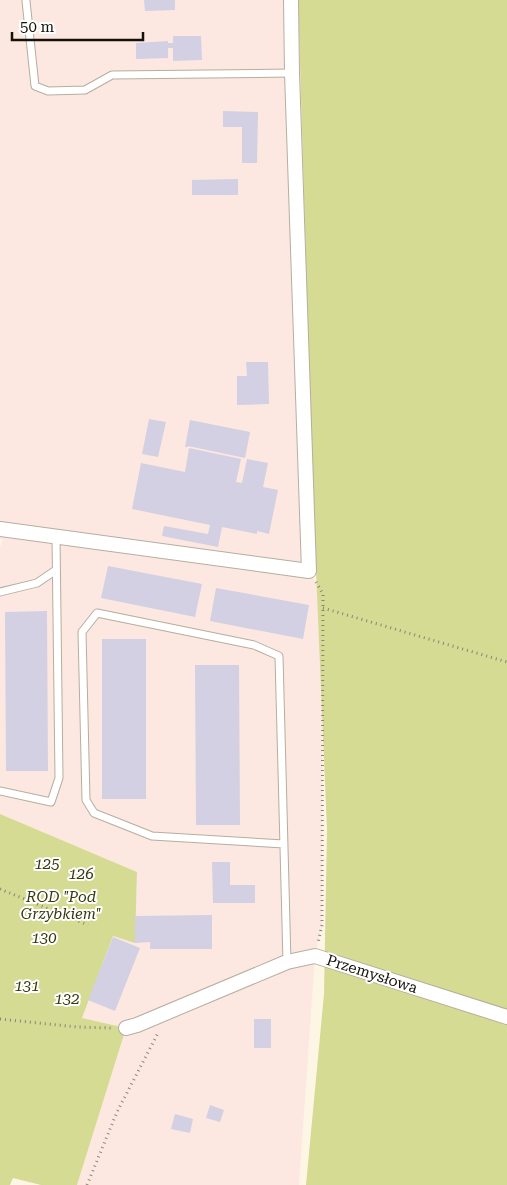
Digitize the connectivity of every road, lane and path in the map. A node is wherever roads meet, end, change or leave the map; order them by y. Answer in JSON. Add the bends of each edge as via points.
{"nodes":[{"id":1,"x":290,"y":0,"type":"edge"},
{"id":2,"x":26,"y":1,"type":"dead end"},
{"id":3,"x":292,"y":73,"type":"junction"},
{"id":4,"x":0,"y":529,"type":"edge"},
{"id":5,"x":56,"y":536,"type":"junction"},
{"id":6,"x":56,"y":570,"type":"junction"},
{"id":7,"x":309,"y":571,"type":"junction"},
{"id":8,"x":0,"y":592,"type":"edge"},
{"id":9,"x":323,"y":608,"type":"junction"},
{"id":10,"x":507,"y":662,"type":"edge"},
{"id":11,"x":0,"y":791,"type":"edge"},
{"id":12,"x":284,"y":844,"type":"junction"},
{"id":13,"x":0,"y":889,"type":"edge"},
{"id":14,"x":88,"y":924,"type":"dead end"},
{"id":15,"x":315,"y":956,"type":"junction"},
{"id":16,"x":286,"y":962,"type":"junction"},
{"id":17,"x":168,"y":1012,"type":"junction"},
{"id":18,"x":507,"y":1017,"type":"edge"},
{"id":19,"x":0,"y":1019,"type":"edge"},
{"id":20,"x":126,"y":1028,"type":"joint"},
{"id":21,"x":87,"y":1185,"type":"edge"}],
"edges":[{"from":1,"to":3,"type":"street"},
{"from":2,"to":3,"type":"lane","via":[[35,86],[48,91],[85,90],[112,75]]},
{"from":3,"to":7,"type":"street"},
{"from":4,"to":5,"type":"street"},
{"from":5,"to":6,"type":"lane"},
{"from":5,"to":7,"type":"street"},
{"from":6,"to":8,"type":"lane","via":[[37,583]]},
{"from":6,"to":11,"type":"lane","via":[[59,778],[51,802]]},
{"from":7,"to":9,"type":"path","via":[[323,594]]},
{"from":9,"to":10,"type":"path"},
{"from":9,"to":15,"type":"path","via":[[322,925]]},
{"from":12,"to":12,"type":"lane","via":[[279,656],[254,645],[97,612],[82,632],[86,800],[94,813],[152,836]]},
{"from":12,"to":16,"type":"lane"},
{"from":13,"to":14,"type":"path"},
{"from":15,"to":16,"type":"street","name":"Przemysłowa"},
{"from":15,"to":18,"type":"street","name":"Przemysłowa"},
{"from":16,"to":17,"type":"street","name":"Przemysłowa"},
{"from":17,"to":20,"type":"street","name":"Przemysłowa"},
{"from":17,"to":21,"type":"path","via":[[117,1112]]},
{"from":19,"to":20,"type":"path"}]}
